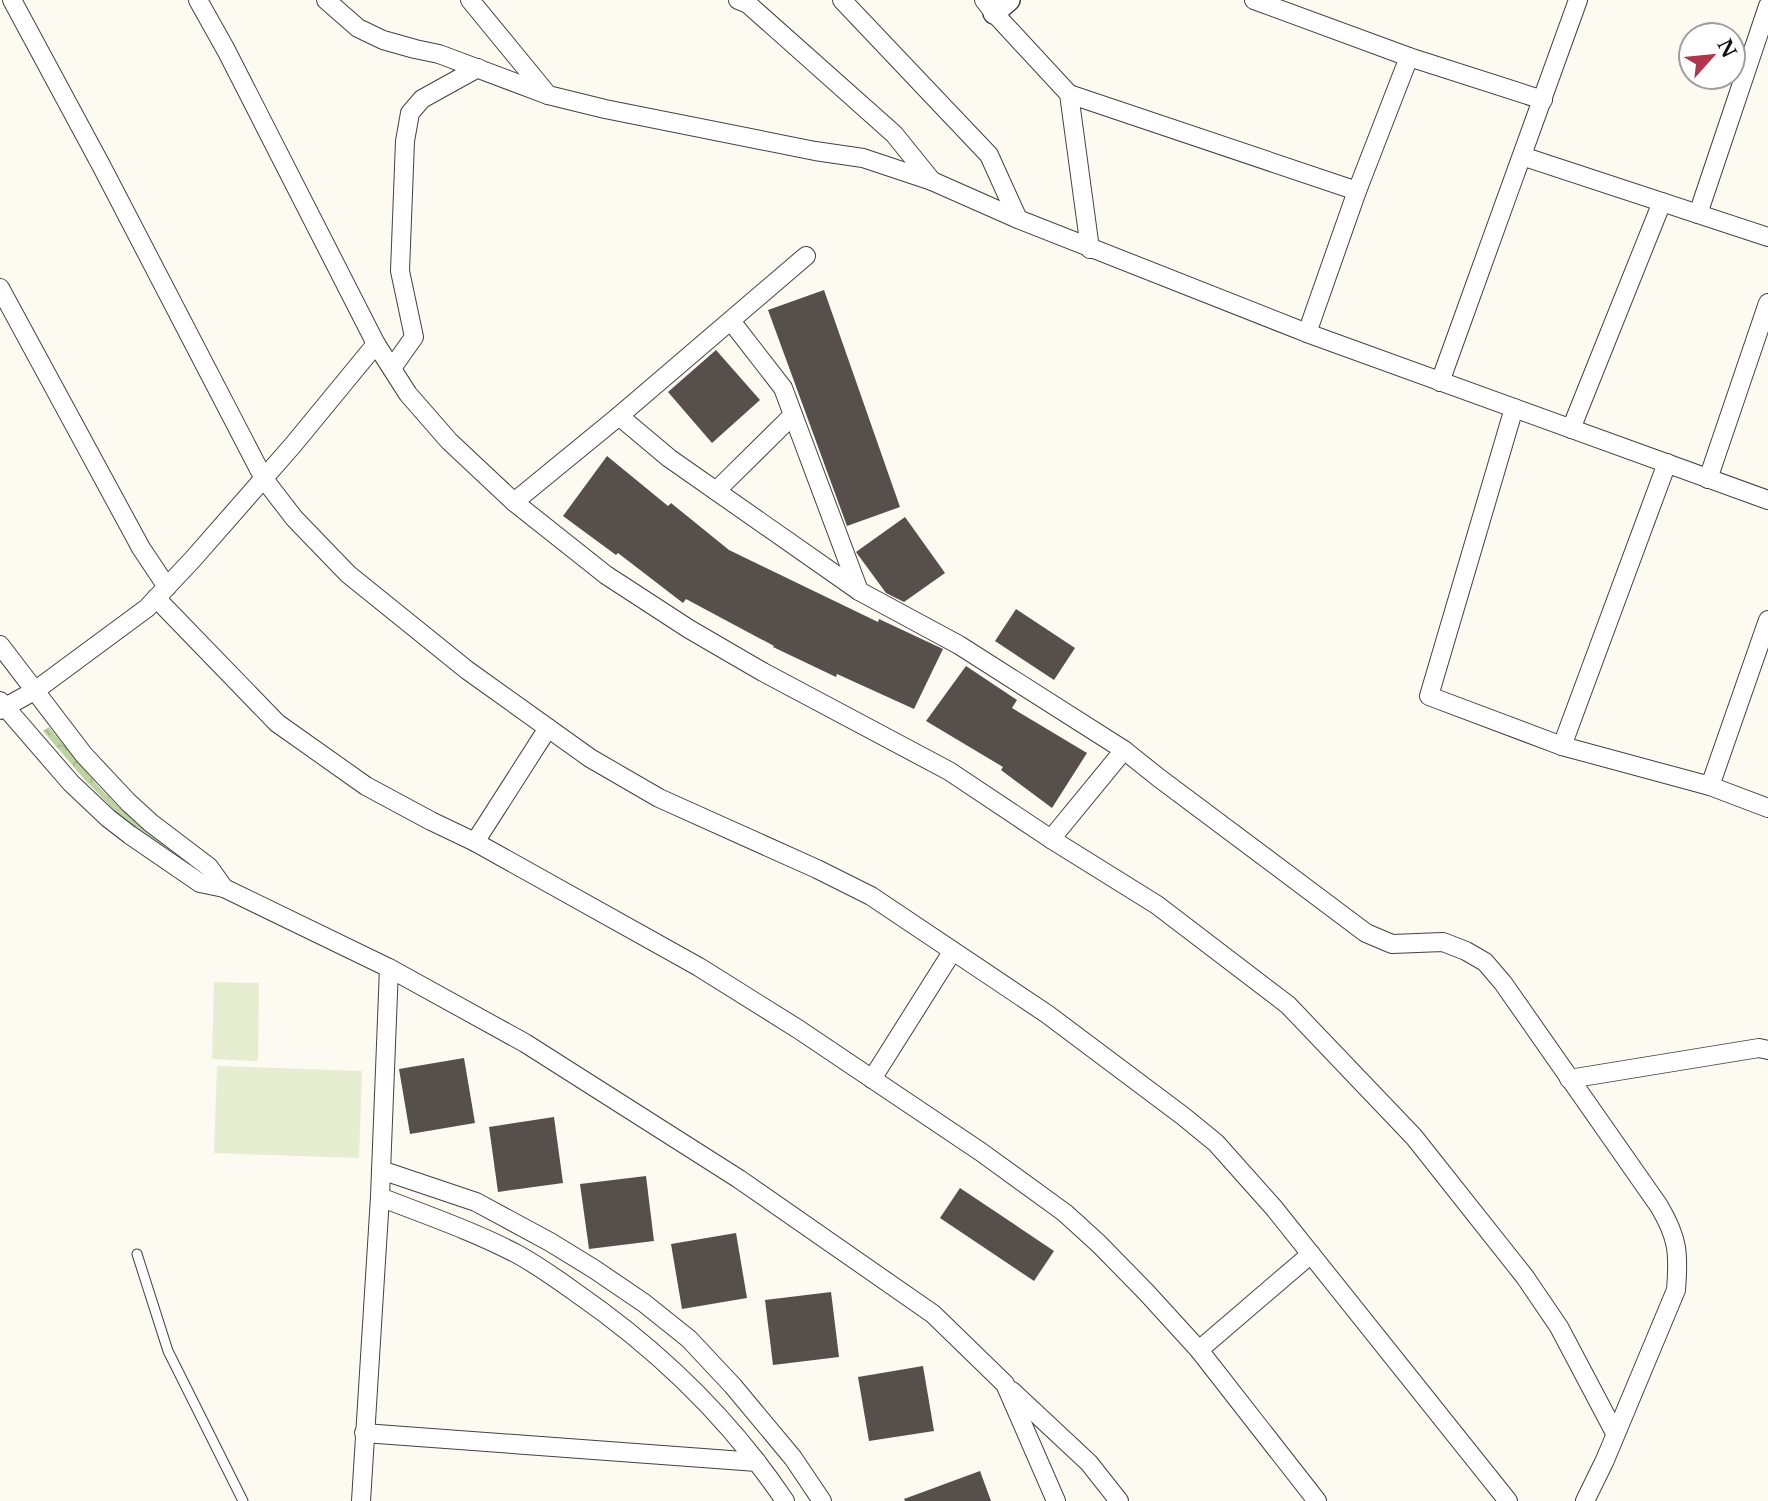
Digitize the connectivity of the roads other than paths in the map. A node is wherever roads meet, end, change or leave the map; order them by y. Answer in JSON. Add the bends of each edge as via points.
{"nodes":[{"id":1,"x":12,"y":0,"type":"edge"},
{"id":2,"x":198,"y":0,"type":"edge"},
{"id":3,"x":326,"y":0,"type":"edge"},
{"id":4,"x":470,"y":0,"type":"edge"},
{"id":5,"x":738,"y":0,"type":"edge"},
{"id":6,"x":842,"y":0,"type":"edge"},
{"id":7,"x":1255,"y":0,"type":"edge"},
{"id":8,"x":1578,"y":0,"type":"edge"},
{"id":9,"x":995,"y":4,"type":"edge"},
{"id":10,"x":1768,"y":6,"type":"edge"},
{"id":11,"x":1409,"y":57,"type":"junction"},
{"id":12,"x":478,"y":68,"type":"junction"},
{"id":13,"x":1069,"y":94,"type":"junction"},
{"id":14,"x":548,"y":95,"type":"junction"},
{"id":15,"x":1542,"y":100,"type":"junction"},
{"id":16,"x":1522,"y":156,"type":"junction"},
{"id":17,"x":932,"y":181,"type":"junction"},
{"id":18,"x":1357,"y":191,"type":"junction"},
{"id":19,"x":1662,"y":202,"type":"junction"},
{"id":20,"x":1698,"y":214,"type":"junction"},
{"id":21,"x":1018,"y":219,"type":"junction"},
{"id":22,"x":1768,"y":237,"type":"edge"},
{"id":23,"x":1090,"y":248,"type":"junction"},
{"id":24,"x":806,"y":256,"type":"dead end"},
{"id":25,"x":0,"y":288,"type":"edge"},
{"id":26,"x":1768,"y":303,"type":"edge"},
{"id":27,"x":731,"y":321,"type":"junction"},
{"id":28,"x":1307,"y":333,"type":"junction"},
{"id":29,"x":376,"y":344,"type":"junction"},
{"id":30,"x":392,"y":368,"type":"junction"},
{"id":31,"x":1440,"y":382,"type":"junction"},
{"id":32,"x":1514,"y":408,"type":"junction"},
{"id":33,"x":793,"y":415,"type":"junction"},
{"id":34,"x":619,"y":416,"type":"junction"},
{"id":35,"x":1571,"y":429,"type":"junction"},
{"id":36,"x":1667,"y":464,"type":"junction"},
{"id":37,"x":264,"y":479,"type":"junction"},
{"id":38,"x":1708,"y":479,"type":"junction"},
{"id":39,"x":716,"y":491,"type":"junction"},
{"id":40,"x":1768,"y":500,"type":"edge"},
{"id":41,"x":514,"y":502,"type":"junction"},
{"id":42,"x":859,"y":591,"type":"junction"},
{"id":43,"x":161,"y":593,"type":"junction"},
{"id":44,"x":1768,"y":620,"type":"edge"},
{"id":45,"x":0,"y":645,"type":"edge"},
{"id":46,"x":1762,"y":658,"type":"edge"},
{"id":47,"x":36,"y":690,"type":"junction"},
{"id":48,"x":1,"y":706,"type":"edge"},
{"id":49,"x":548,"y":728,"type":"junction"},
{"id":50,"x":1562,"y":746,"type":"junction"},
{"id":51,"x":1124,"y":750,"type":"junction"},
{"id":52,"x":1710,"y":786,"type":"junction"},
{"id":53,"x":1768,"y":808,"type":"edge"},
{"id":54,"x":1051,"y":839,"type":"junction"},
{"id":55,"x":475,"y":842,"type":"junction"},
{"id":56,"x":224,"y":888,"type":"junction"},
{"id":57,"x":952,"y":952,"type":"junction"},
{"id":58,"x":389,"y":968,"type":"junction"},
{"id":59,"x":1768,"y":1050,"type":"edge"},
{"id":60,"x":872,"y":1079,"type":"junction"},
{"id":61,"x":1569,"y":1079,"type":"junction"},
{"id":62,"x":381,"y":1170,"type":"junction"},
{"id":63,"x":380,"y":1197,"type":"junction"},
{"id":64,"x":138,"y":1254,"type":"dead end"},
{"id":65,"x":1311,"y":1254,"type":"junction"},
{"id":66,"x":1199,"y":1350,"type":"junction"},
{"id":67,"x":1005,"y":1384,"type":"junction"},
{"id":68,"x":364,"y":1433,"type":"junction"},
{"id":69,"x":1615,"y":1433,"type":"junction"},
{"id":70,"x":757,"y":1462,"type":"junction"},
{"id":71,"x":243,"y":1501,"type":"edge"},
{"id":72,"x":361,"y":1501,"type":"edge"},
{"id":73,"x":785,"y":1501,"type":"edge"},
{"id":74,"x":822,"y":1501,"type":"edge"},
{"id":75,"x":1056,"y":1501,"type":"edge"},
{"id":76,"x":1119,"y":1501,"type":"edge"},
{"id":77,"x":1317,"y":1501,"type":"edge"},
{"id":78,"x":1508,"y":1501,"type":"edge"},
{"id":79,"x":1585,"y":1501,"type":"edge"}],
"edges":[{"from":1,"to":37,"type":"street"},
{"from":2,"to":29,"type":"street"},
{"from":3,"to":12,"type":"street","via":[[358,28],[383,40]]},
{"from":4,"to":14,"type":"street"},
{"from":5,"to":17,"type":"street","via":[[894,134]]},
{"from":6,"to":21,"type":"street","via":[[989,155]]},
{"from":7,"to":11,"type":"street"},
{"from":8,"to":15,"type":"street"},
{"from":9,"to":13,"type":"street"},
{"from":10,"to":20,"type":"street"},
{"from":11,"to":15,"type":"street"},
{"from":11,"to":18,"type":"street"},
{"from":12,"to":14,"type":"street"},
{"from":12,"to":30,"type":"street","via":[[422,99],[410,113],[400,271],[414,337]]},
{"from":13,"to":18,"type":"street"},
{"from":13,"to":23,"type":"street"},
{"from":14,"to":17,"type":"street","via":[[863,158]]},
{"from":15,"to":16,"type":"street"},
{"from":16,"to":19,"type":"street"},
{"from":16,"to":31,"type":"street"},
{"from":17,"to":21,"type":"street"},
{"from":18,"to":28,"type":"street"},
{"from":19,"to":20,"type":"street"},
{"from":19,"to":35,"type":"street"},
{"from":20,"to":22,"type":"street"},
{"from":21,"to":23,"type":"street"},
{"from":23,"to":28,"type":"street"},
{"from":24,"to":27,"type":"street"},
{"from":25,"to":43,"type":"street"},
{"from":26,"to":38,"type":"street"},
{"from":27,"to":33,"type":"street","via":[[783,388]]},
{"from":27,"to":34,"type":"street"},
{"from":28,"to":31,"type":"street"},
{"from":29,"to":30,"type":"street"},
{"from":29,"to":37,"type":"street"},
{"from":30,"to":41,"type":"street","via":[[449,442]]},
{"from":31,"to":32,"type":"street"},
{"from":32,"to":35,"type":"street"},
{"from":32,"to":50,"type":"street","via":[[1429,696]]},
{"from":33,"to":39,"type":"street"},
{"from":33,"to":42,"type":"street"},
{"from":34,"to":39,"type":"street"},
{"from":34,"to":41,"type":"street"},
{"from":35,"to":36,"type":"street"},
{"from":36,"to":38,"type":"street"},
{"from":36,"to":50,"type":"street"},
{"from":37,"to":43,"type":"street"},
{"from":37,"to":49,"type":"street","via":[[348,575]]},
{"from":38,"to":40,"type":"street"},
{"from":39,"to":42,"type":"street"},
{"from":41,"to":54,"type":"street","via":[[606,575],[689,629],[949,771]]},
{"from":42,"to":51,"type":"street","via":[[959,645]]},
{"from":43,"to":47,"type":"street"},
{"from":43,"to":55,"type":"street","via":[[277,723],[366,786]]},
{"from":44,"to":46,"type":"street"},
{"from":45,"to":47,"type":"street"},
{"from":46,"to":52,"type":"street"},
{"from":47,"to":48,"type":"street"},
{"from":47,"to":56,"type":"street","via":[[128,802],[209,867]]},
{"from":48,"to":56,"type":"street","via":[[108,818],[200,883]]},
{"from":49,"to":55,"type":"street"},
{"from":49,"to":57,"type":"street","via":[[659,797],[871,896]]},
{"from":50,"to":52,"type":"street"},
{"from":51,"to":54,"type":"street"},
{"from":51,"to":61,"type":"street","via":[[1366,933],[1392,944],[1443,942],[1485,962]]},
{"from":52,"to":53,"type":"street"},
{"from":54,"to":69,"type":"street","via":[[1157,905],[1288,1004],[1323,1040],[1414,1137],[1525,1277],[1559,1327]]},
{"from":55,"to":60,"type":"street","via":[[699,967]]},
{"from":56,"to":58,"type":"street"},
{"from":57,"to":60,"type":"street"},
{"from":57,"to":65,"type":"street","via":[[1047,1014],[1216,1143]]},
{"from":58,"to":62,"type":"street"},
{"from":58,"to":67,"type":"street","via":[[525,1043],[738,1179],[933,1314]]},
{"from":59,"to":61,"type":"street"},
{"from":60,"to":66,"type":"street","via":[[1065,1213]]},
{"from":61,"to":69,"type":"street","via":[[1658,1206],[1676,1241],[1676,1290]]},
{"from":62,"to":63,"type":"street"},
{"from":62,"to":74,"type":"street","via":[[476,1202],[550,1242],[643,1303],[688,1339],[733,1386]]},
{"from":63,"to":68,"type":"street"},
{"from":63,"to":70,"type":"street","via":[[518,1255],[603,1311],[674,1370]]},
{"from":64,"to":71,"type":"lane","via":[[169,1351]]},
{"from":65,"to":66,"type":"street"},
{"from":65,"to":78,"type":"street"},
{"from":66,"to":77,"type":"street"},
{"from":67,"to":75,"type":"street"},
{"from":67,"to":76,"type":"street","via":[[1089,1464]]},
{"from":68,"to":70,"type":"street"},
{"from":68,"to":72,"type":"street"},
{"from":69,"to":79,"type":"street"},
{"from":70,"to":73,"type":"street"}]}
